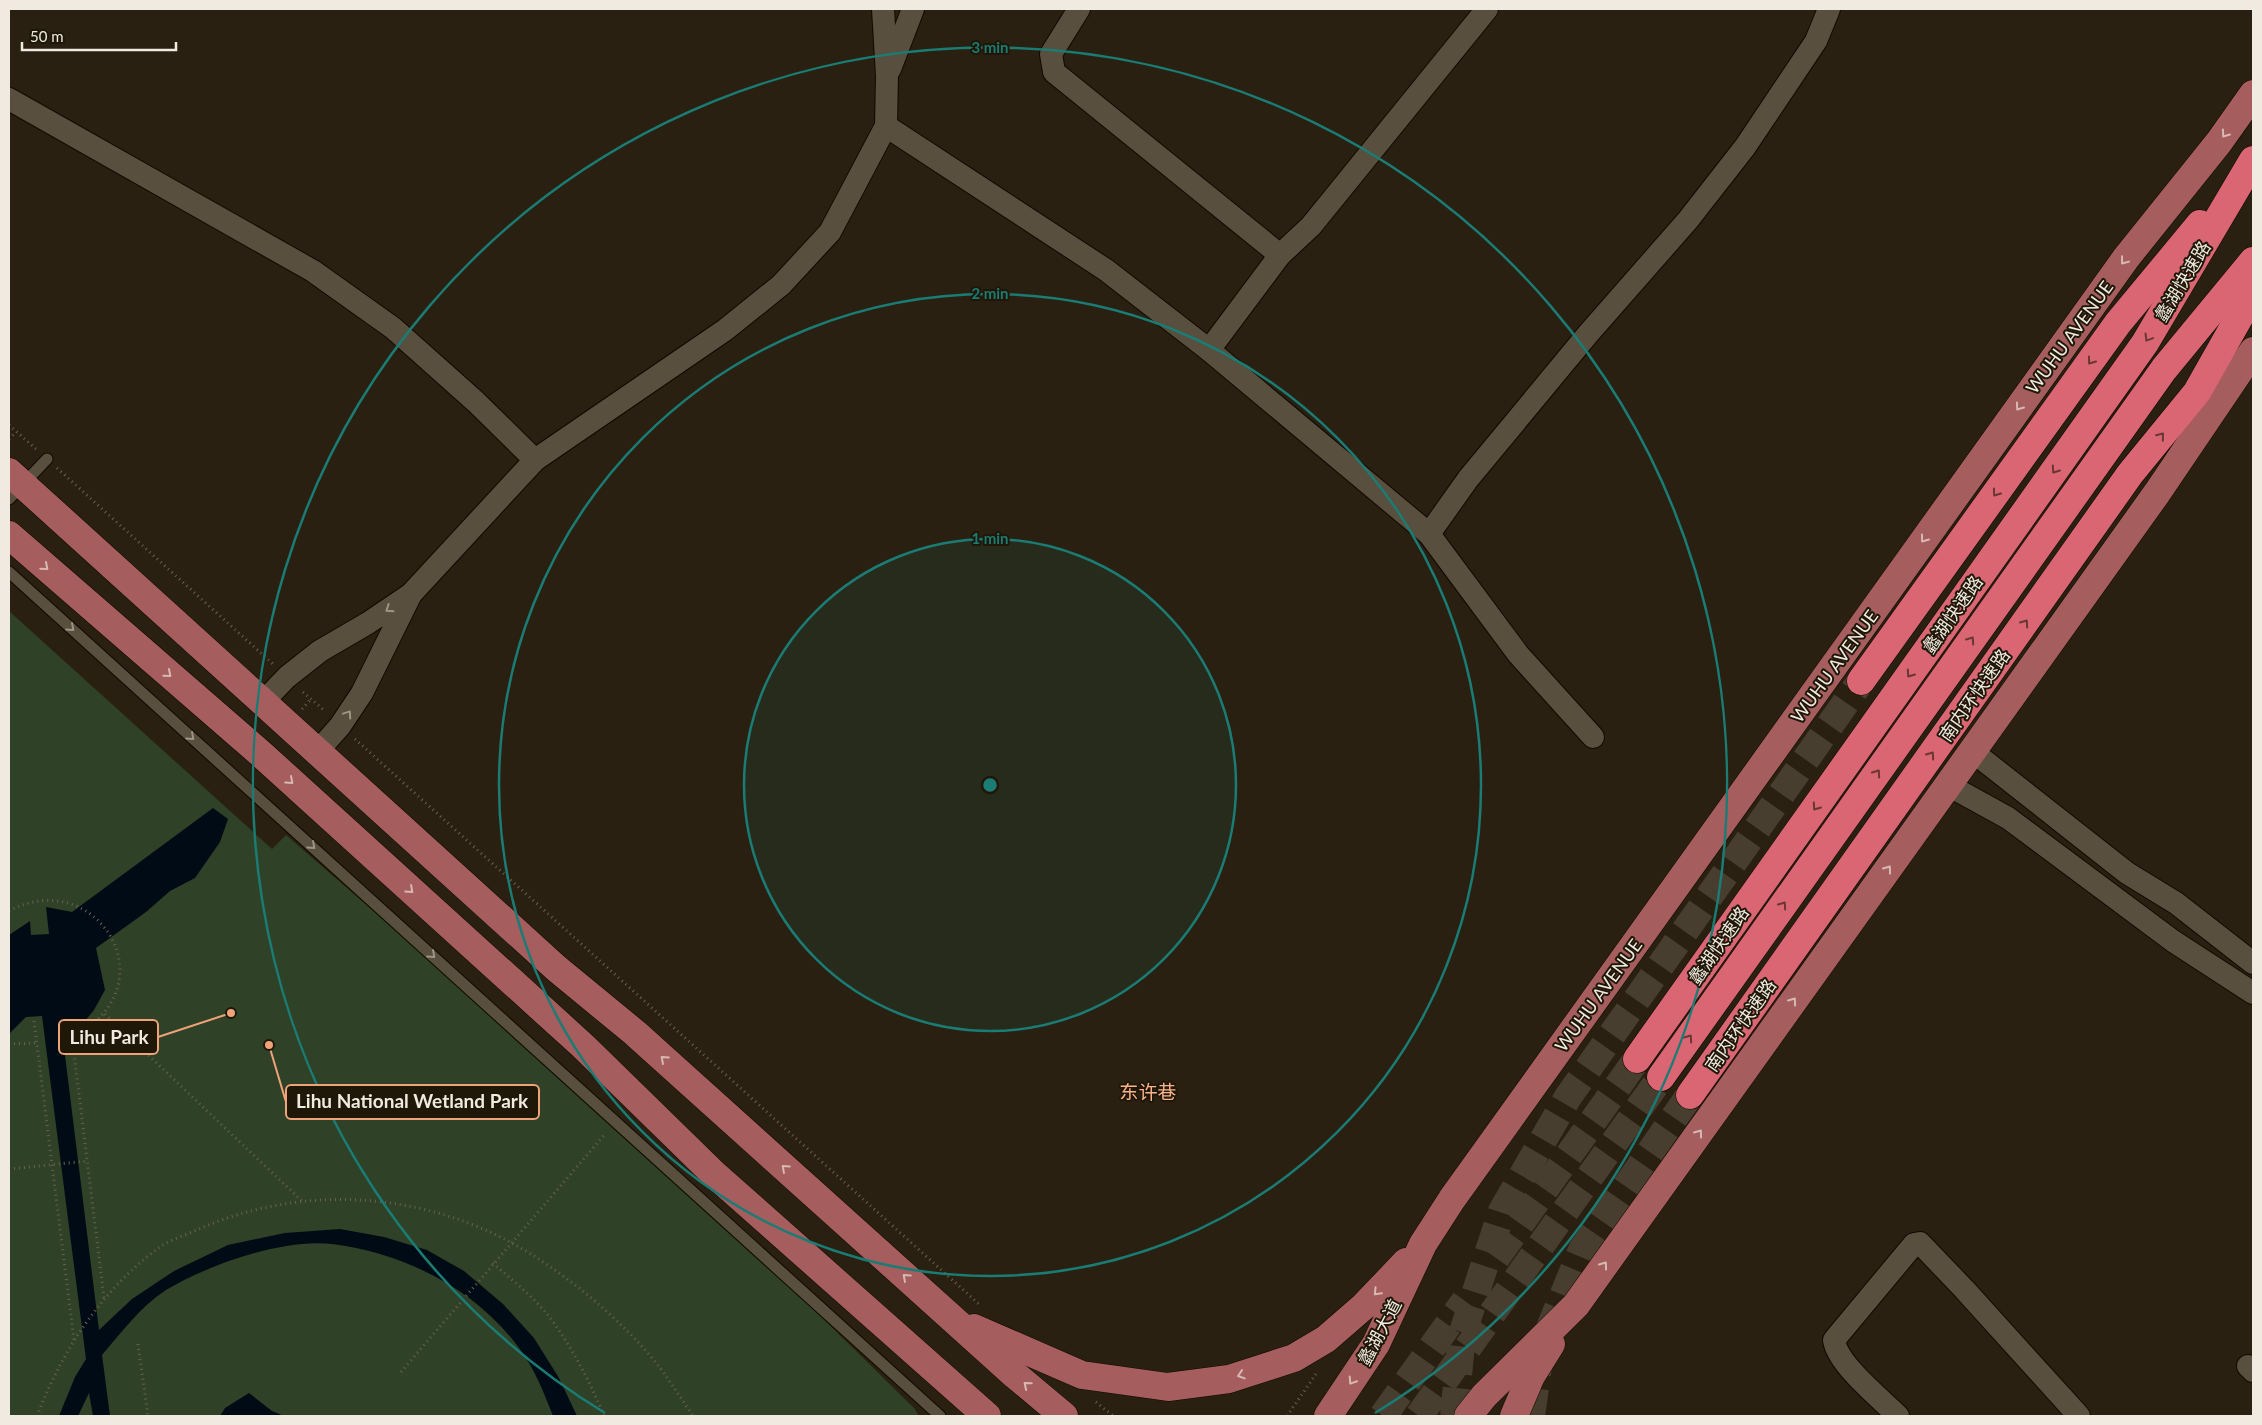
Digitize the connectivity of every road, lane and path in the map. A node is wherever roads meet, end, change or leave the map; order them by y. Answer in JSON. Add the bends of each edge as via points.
{"nodes":[{"id":1,"x":883,"y":9,"type":"edge"},
{"id":2,"x":913,"y":9,"type":"edge"},
{"id":3,"x":1079,"y":9,"type":"edge"},
{"id":4,"x":1487,"y":9,"type":"edge"},
{"id":5,"x":1829,"y":9,"type":"edge"},
{"id":6,"x":887,"y":76,"type":"junction"},
{"id":7,"x":2253,"y":94,"type":"edge"},
{"id":8,"x":9,"y":99,"type":"edge"},
{"id":9,"x":886,"y":126,"type":"junction"},
{"id":10,"x":2253,"y":160,"type":"edge"},
{"id":11,"x":1280,"y":255,"type":"junction"},
{"id":12,"x":2253,"y":262,"type":"edge"},
{"id":13,"x":2253,"y":292,"type":"edge"},
{"id":14,"x":1209,"y":350,"type":"junction"},
{"id":15,"x":2253,"y":351,"type":"edge"},
{"id":16,"x":9,"y":425,"type":"edge"},
{"id":17,"x":16,"y":432,"type":"junction"},
{"id":18,"x":9,"y":439,"type":"edge"},
{"id":19,"x":47,"y":459,"type":"junction"},
{"id":20,"x":535,"y":460,"type":"junction"},
{"id":21,"x":13,"y":485,"type":"edge"},
{"id":22,"x":9,"y":534,"type":"edge"},
{"id":23,"x":1429,"y":534,"type":"junction"},
{"id":24,"x":9,"y":572,"type":"edge"},
{"id":25,"x":411,"y":594,"type":"junction"},
{"id":26,"x":286,"y":677,"type":"junction"},
{"id":27,"x":1861,"y":681,"type":"tunnel mouth"},
{"id":28,"x":262,"y":702,"type":"junction"},
{"id":29,"x":340,"y":726,"type":"junction"},
{"id":30,"x":1593,"y":737,"type":"dead end"},
{"id":31,"x":1972,"y":751,"type":"junction"},
{"id":32,"x":317,"y":752,"type":"junction"},
{"id":33,"x":1948,"y":785,"type":"junction"},
{"id":34,"x":9,"y":911,"type":"edge"},
{"id":35,"x":2253,"y":963,"type":"edge"},
{"id":36,"x":2253,"y":993,"type":"edge"},
{"id":37,"x":106,"y":1014,"type":"junction"},
{"id":38,"x":34,"y":1021,"type":"dead end"},
{"id":39,"x":36,"y":1043,"type":"junction"},
{"id":40,"x":9,"y":1044,"type":"edge"},
{"id":41,"x":1637,"y":1059,"type":"tunnel mouth"},
{"id":42,"x":1661,"y":1078,"type":"tunnel mouth"},
{"id":43,"x":1690,"y":1095,"type":"tunnel mouth"},
{"id":44,"x":616,"y":1121,"type":"junction"},
{"id":45,"x":88,"y":1161,"type":"junction"},
{"id":46,"x":52,"y":1164,"type":"junction"},
{"id":47,"x":9,"y":1169,"type":"edge"},
{"id":48,"x":303,"y":1202,"type":"junction"},
{"id":49,"x":510,"y":1242,"type":"junction"},
{"id":50,"x":1423,"y":1244,"type":"junction"},
{"id":51,"x":492,"y":1263,"type":"junction"},
{"id":52,"x":104,"y":1298,"type":"junction"},
{"id":53,"x":1576,"y":1305,"type":"junction"},
{"id":54,"x":988,"y":1311,"type":"dead end"},
{"id":55,"x":952,"y":1319,"type":"junction"},
{"id":56,"x":74,"y":1340,"type":"junction"},
{"id":57,"x":138,"y":1344,"type":"dead end"},
{"id":58,"x":401,"y":1372,"type":"dead end"},
{"id":59,"x":950,"y":1384,"type":"junction"},
{"id":60,"x":37,"y":1416,"type":"edge"},
{"id":61,"x":148,"y":1416,"type":"edge"},
{"id":62,"x":604,"y":1416,"type":"edge"},
{"id":63,"x":694,"y":1416,"type":"edge"},
{"id":64,"x":940,"y":1416,"type":"edge"},
{"id":65,"x":963,"y":1416,"type":"edge"},
{"id":66,"x":987,"y":1416,"type":"edge"},
{"id":67,"x":1064,"y":1416,"type":"edge"},
{"id":68,"x":1328,"y":1416,"type":"edge"},
{"id":69,"x":1468,"y":1416,"type":"edge"},
{"id":70,"x":1514,"y":1416,"type":"edge"},
{"id":71,"x":1898,"y":1416,"type":"edge"},
{"id":72,"x":2078,"y":1416,"type":"edge"}],
"edges":[{"from":1,"to":6,"type":"street"},
{"from":2,"to":6,"type":"street"},
{"from":3,"to":11,"type":"street","via":[[1051,54],[1054,72]]},
{"from":4,"to":11,"type":"street","via":[[1311,226]]},
{"from":5,"to":23,"type":"street","via":[[1816,41],[1745,147],[1688,220],[1468,479]]},
{"from":6,"to":9,"type":"street"},
{"from":7,"to":50,"type":"main road","name":"WUHU AVENUE","one_way":true,"via":[[2219,142],[2126,258],[1464,1182]]},
{"from":8,"to":20,"type":"street","via":[[314,271],[393,328]]},
{"from":9,"to":14,"type":"street","via":[[1106,270]]},
{"from":9,"to":20,"type":"street","via":[[830,232],[781,285],[725,330]]},
{"from":10,"to":27,"type":"highway","one_way":true,"via":[[2118,323]]},
{"from":10,"to":41,"type":"highway","name":"蠡湖快速路","one_way":true,"via":[[2145,343]]},
{"from":11,"to":14,"type":"street"},
{"from":42,"to":12,"type":"highway","name":"蠡湖快速路","one_way":true,"via":[[2164,369]]},
{"from":43,"to":13,"type":"highway","name":"南内环快速路","one_way":true,"via":[[2130,474],[2197,392]]},
{"from":14,"to":23,"type":"street"},
{"from":15,"to":31,"type":"main road","via":[[2157,493]]},
{"from":16,"to":17,"type":"path"},
{"from":17,"to":18,"type":"path"},
{"from":17,"to":19,"type":"path"},
{"from":19,"to":21,"type":"lane"},
{"from":19,"to":26,"type":"path"},
{"from":20,"to":25,"type":"street"},
{"from":21,"to":28,"type":"main road"},
{"from":22,"to":59,"type":"main road","one_way":true,"via":[[245,740],[583,1046],[714,1174]]},
{"from":23,"to":30,"type":"street","via":[[1518,654]]},
{"from":24,"to":44,"type":"lane","one_way":true},
{"from":25,"to":26,"type":"street","one_way":true,"via":[[320,651]]},
{"from":29,"to":25,"type":"street","one_way":true,"via":[[362,693]]},
{"from":26,"to":28,"type":"street"},
{"from":26,"to":29,"type":"path"},
{"from":28,"to":32,"type":"main road"},
{"from":29,"to":32,"type":"street"},
{"from":29,"to":54,"type":"path"},
{"from":31,"to":33,"type":"main road"},
{"from":31,"to":35,"type":"street","via":[[2128,873],[2176,903]]},
{"from":55,"to":32,"type":"main road","one_way":true},
{"from":33,"to":36,"type":"street","via":[[2008,818],[2173,942]]},
{"from":53,"to":33,"type":"main road","one_way":true},
{"from":34,"to":37,"type":"path","via":[[42,900],[67,902],[101,923],[114,944],[120,965],[119,985]]},
{"from":37,"to":45,"type":"path","via":[[72,1038]]},
{"from":37,"to":48,"type":"path"},
{"from":38,"to":39,"type":"path"},
{"from":39,"to":40,"type":"path"},
{"from":39,"to":46,"type":"path"},
{"from":44,"to":49,"type":"path"},
{"from":44,"to":64,"type":"lane"},
{"from":45,"to":46,"type":"path"},
{"from":45,"to":52,"type":"path"},
{"from":46,"to":47,"type":"path"},
{"from":46,"to":56,"type":"path"},
{"from":48,"to":49,"type":"path","via":[[330,1198],[388,1201],[445,1213]]},
{"from":48,"to":52,"type":"path","via":[[217,1221],[160,1247],[124,1276]]},
{"from":49,"to":51,"type":"path"},
{"from":49,"to":63,"type":"path","via":[[568,1280],[622,1327],[659,1367]]},
{"from":50,"to":55,"type":"main road","one_way":true,"via":[[1364,1306],[1326,1339],[1294,1358],[1229,1379],[1168,1387],[1082,1375]]},
{"from":50,"to":68,"type":"main road","name":"蠡湖大道","one_way":true,"via":[[1376,1344]]},
{"from":51,"to":58,"type":"path"},
{"from":51,"to":62,"type":"path","via":[[550,1317],[570,1346]]},
{"from":52,"to":56,"type":"path"},
{"from":53,"to":69,"type":"main road"},
{"from":53,"to":70,"type":"main road","via":[[1531,1376]]},
{"from":67,"to":55,"type":"main road","one_way":true},
{"from":56,"to":60,"type":"path","via":[[50,1382]]},
{"from":57,"to":61,"type":"path"},
{"from":59,"to":65,"type":"main road"},
{"from":59,"to":66,"type":"main road"},
{"from":71,"to":72,"type":"street","via":[[1846,1363],[1835,1349],[1834,1340],[1898,1261],[1914,1244],[1920,1243]]}]}
